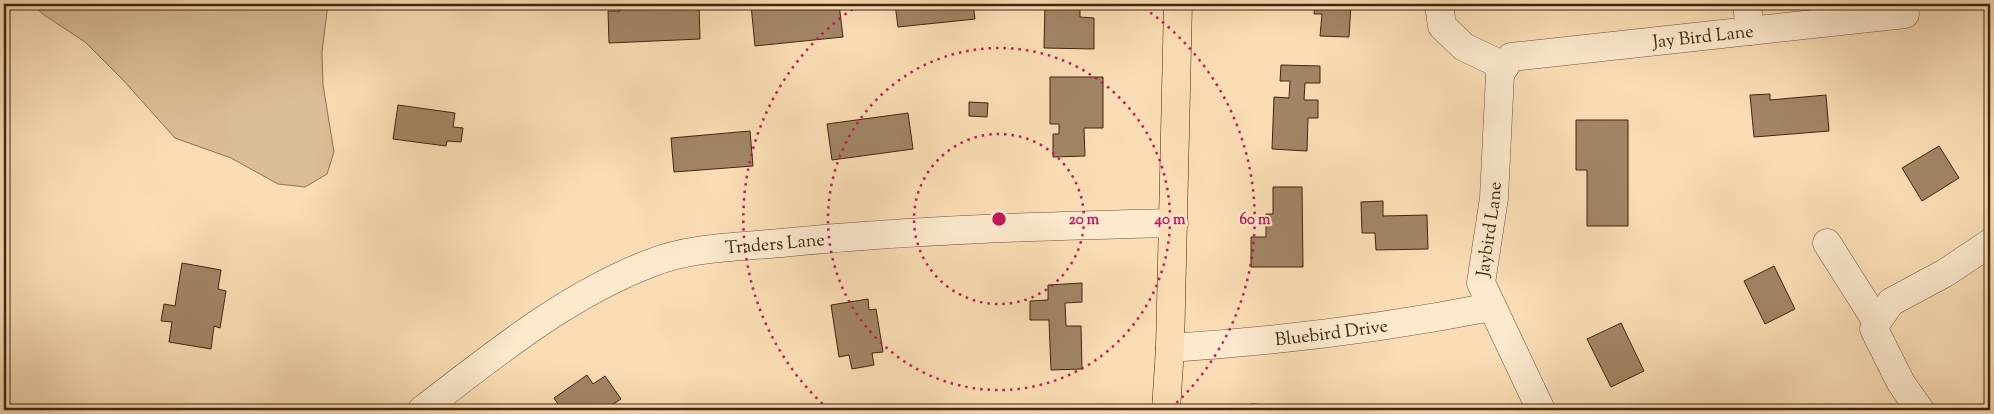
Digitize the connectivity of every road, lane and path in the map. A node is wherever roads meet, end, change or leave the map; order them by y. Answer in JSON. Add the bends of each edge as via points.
{"nodes":[{"id":1,"x":1178,"y":4,"type":"edge"},
{"id":2,"x":1439,"y":4,"type":"edge"},
{"id":3,"x":1747,"y":4,"type":"edge"},
{"id":4,"x":1905,"y":14,"type":"dead end"},
{"id":5,"x":1750,"y":31,"type":"junction"},
{"id":6,"x":1504,"y":66,"type":"junction"},
{"id":7,"x":1174,"y":223,"type":"junction"},
{"id":8,"x":1827,"y":243,"type":"dead end"},
{"id":9,"x":1990,"y":243,"type":"edge"},
{"id":10,"x":1491,"y":307,"type":"junction"},
{"id":11,"x":1876,"y":322,"type":"junction"},
{"id":12,"x":1170,"y":348,"type":"junction"},
{"id":13,"x":422,"y":410,"type":"edge"},
{"id":14,"x":1166,"y":410,"type":"edge"},
{"id":15,"x":1541,"y":410,"type":"edge"},
{"id":16,"x":1920,"y":410,"type":"edge"}],
"edges":[{"from":1,"to":7,"type":"main road"},
{"from":2,"to":6,"type":"street","via":[[1442,26],[1464,47]]},
{"from":3,"to":5,"type":"street"},
{"from":4,"to":5,"type":"street","name":"Jay Bird Lane"},
{"from":5,"to":6,"type":"street","name":"Jay Bird Lane","via":[[1511,57]]},
{"from":6,"to":10,"type":"street","name":"Jaybird Lane","via":[[1500,74],[1494,198],[1481,283]]},
{"from":7,"to":12,"type":"main road"},
{"from":7,"to":13,"type":"street","name":"Traders Lane","via":[[831,238],[680,254],[651,262],[564,306]]},
{"from":8,"to":11,"type":"street"},
{"from":9,"to":11,"type":"street","via":[[1945,273],[1891,302]]},
{"from":10,"to":12,"type":"street","name":"Bluebird Drive","via":[[1415,322],[1237,344]]},
{"from":10,"to":15,"type":"street","name":"Jaybird Lane"},
{"from":11,"to":16,"type":"street","via":[[1874,329],[1900,383]]},
{"from":12,"to":14,"type":"main road"}]}
